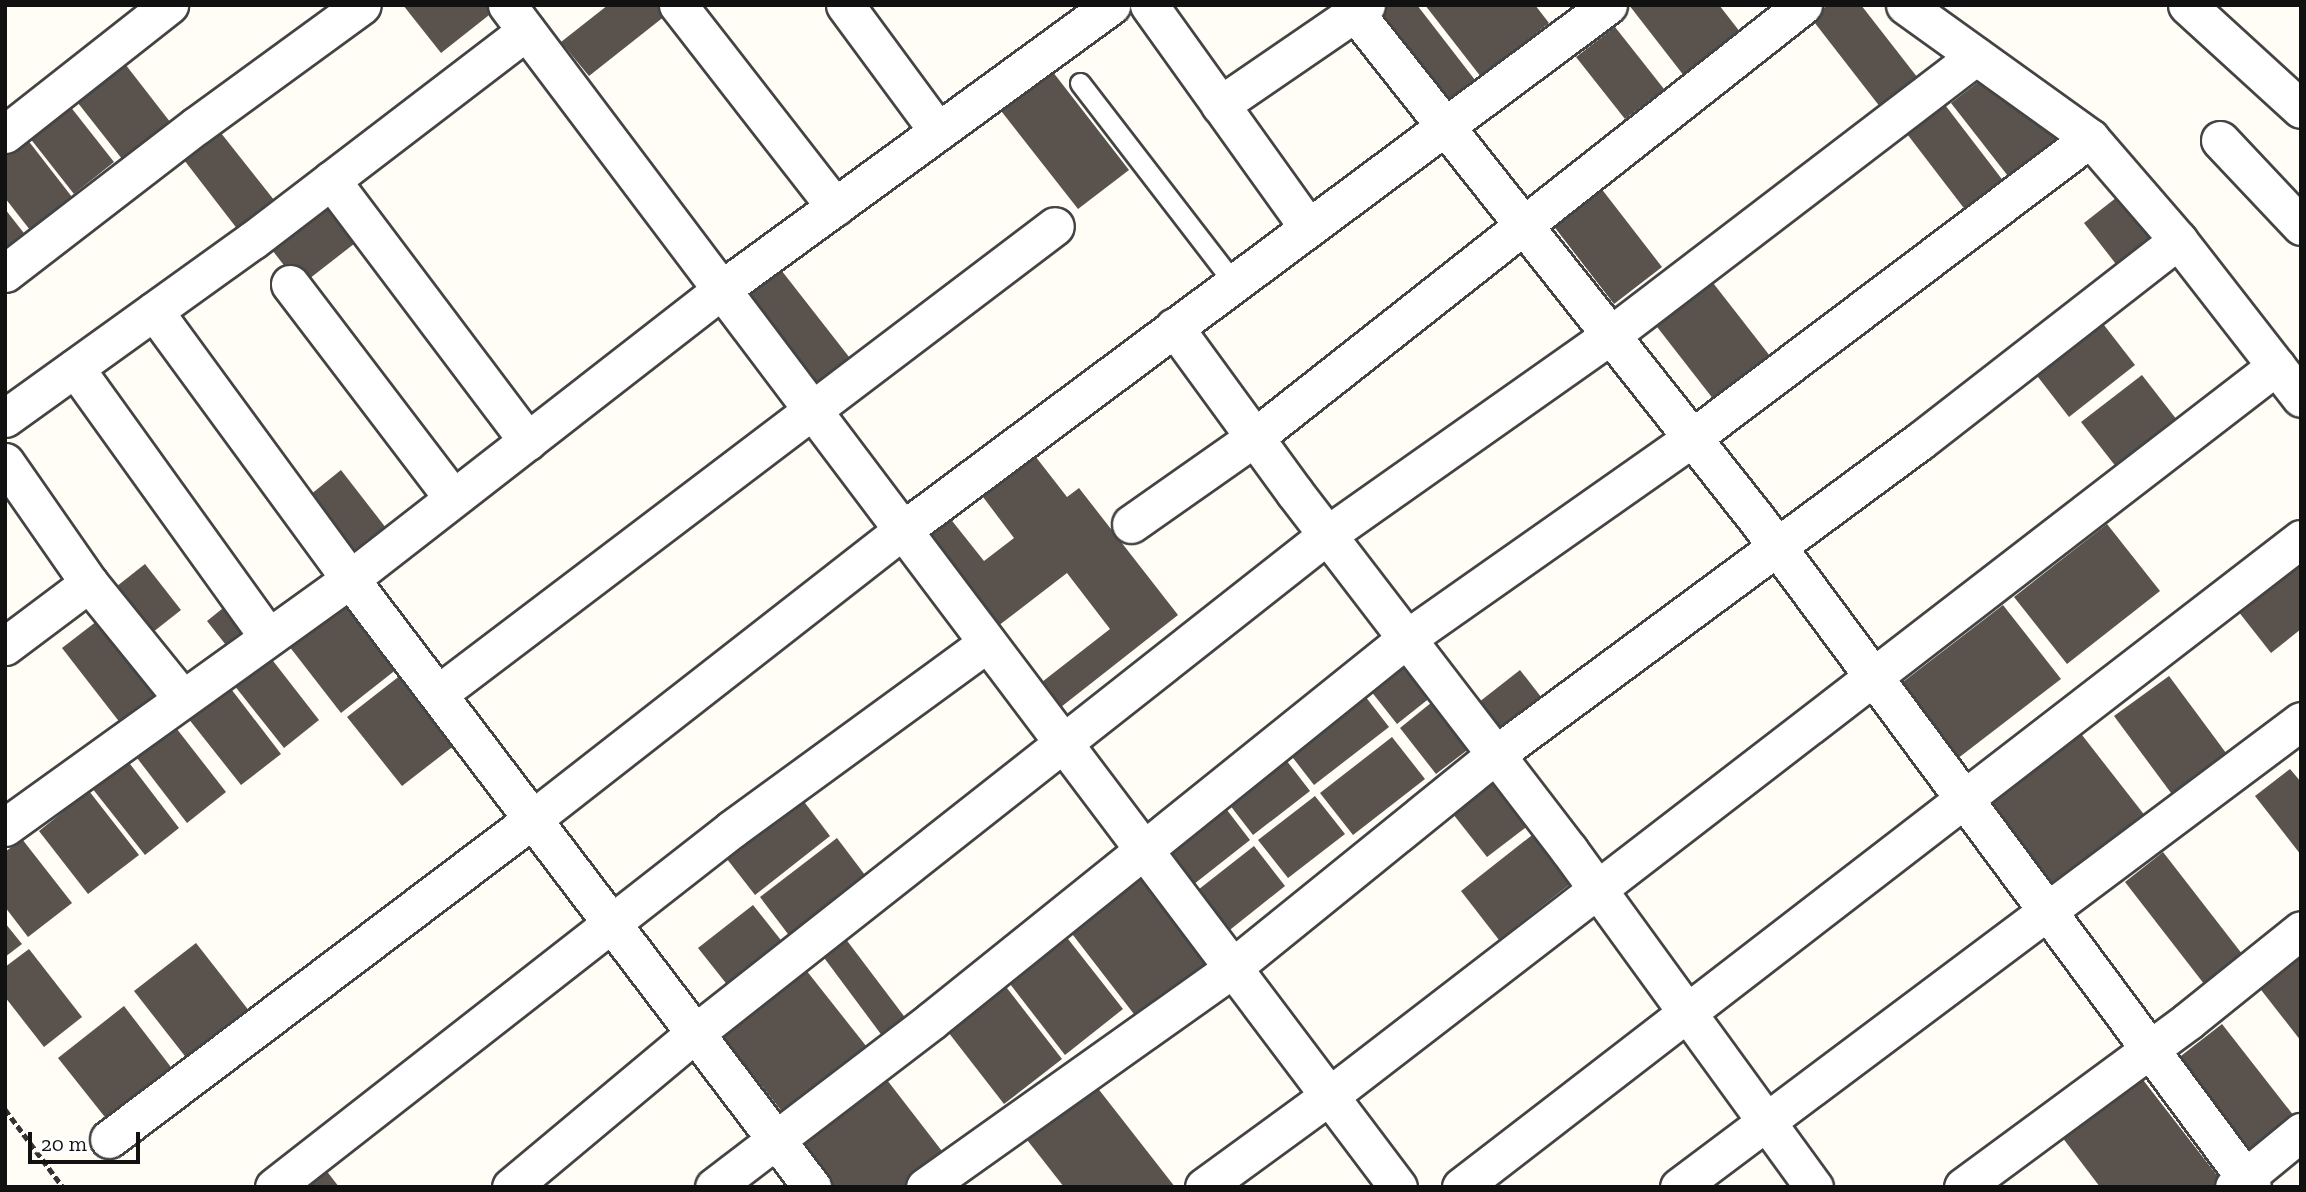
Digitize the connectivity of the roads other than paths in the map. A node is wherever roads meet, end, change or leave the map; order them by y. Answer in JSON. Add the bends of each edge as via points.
{"nodes":[{"id":1,"x":169,"y":5,"type":"edge"},
{"id":2,"x":362,"y":5,"type":"edge"},
{"id":3,"x":678,"y":5,"type":"edge"},
{"id":4,"x":1112,"y":5,"type":"edge"},
{"id":5,"x":1149,"y":5,"type":"edge"},
{"id":6,"x":1608,"y":5,"type":"edge"},
{"id":7,"x":1803,"y":5,"type":"edge"},
{"id":8,"x":1905,"y":5,"type":"edge"},
{"id":9,"x":2187,"y":5,"type":"edge"},
{"id":10,"x":851,"y":7,"type":"edge"},
{"id":11,"x":1356,"y":8,"type":"edge"},
{"id":12,"x":517,"y":18,"type":"edge"},
{"id":13,"x":1976,"y":56,"type":"junction"},
{"id":14,"x":1080,"y":83,"type":"dead end"},
{"id":15,"x":1220,"y":105,"type":"junction"},
{"id":16,"x":2301,"y":110,"type":"edge"},
{"id":17,"x":1445,"y":127,"type":"junction"},
{"id":18,"x":938,"y":131,"type":"junction"},
{"id":19,"x":5,"y":134,"type":"edge"},
{"id":20,"x":2090,"y":138,"type":"junction"},
{"id":21,"x":2220,"y":140,"type":"dead end"},
{"id":22,"x":331,"y":180,"type":"junction"},
{"id":23,"x":835,"y":207,"type":"junction"},
{"id":24,"x":1522,"y":224,"type":"junction"},
{"id":25,"x":1055,"y":226,"type":"dead end"},
{"id":26,"x":1307,"y":226,"type":"junction"},
{"id":27,"x":2301,"y":226,"type":"edge"},
{"id":28,"x":2178,"y":240,"type":"junction"},
{"id":29,"x":5,"y":273,"type":"edge"},
{"id":30,"x":1233,"y":282,"type":"junction"},
{"id":31,"x":290,"y":285,"type":"dead end"},
{"id":32,"x":722,"y":289,"type":"junction"},
{"id":33,"x":154,"y":311,"type":"junction"},
{"id":34,"x":1174,"y":327,"type":"junction"},
{"id":35,"x":1611,"y":335,"type":"junction"},
{"id":36,"x":2276,"y":366,"type":"junction"},
{"id":37,"x":75,"y":368,"type":"junction"},
{"id":38,"x":2301,"y":398,"type":"edge"},
{"id":39,"x":813,"y":410,"type":"junction"},
{"id":40,"x":5,"y":418,"type":"edge"},
{"id":41,"x":1255,"y":437,"type":"junction"},
{"id":42,"x":1692,"y":438,"type":"junction"},
{"id":43,"x":528,"y":440,"type":"junction"},
{"id":44,"x":9,"y":474,"type":"edge"},
{"id":45,"x":453,"y":498,"type":"junction"},
{"id":46,"x":1131,"y":524,"type":"dead end"},
{"id":47,"x":903,"y":530,"type":"junction"},
{"id":48,"x":1327,"y":535,"type":"junction"},
{"id":49,"x":2301,"y":539,"type":"edge"},
{"id":50,"x":1778,"y":548,"type":"junction"},
{"id":51,"x":350,"y":579,"type":"junction"},
{"id":52,"x":89,"y":583,"type":"junction"},
{"id":53,"x":268,"y":637,"type":"junction"},
{"id":54,"x":1406,"y":639,"type":"junction"},
{"id":55,"x":987,"y":643,"type":"junction"},
{"id":56,"x":5,"y":646,"type":"edge"},
{"id":57,"x":1873,"y":676,"type":"junction"},
{"id":58,"x":438,"y":694,"type":"junction"},
{"id":59,"x":183,"y":698,"type":"junction"},
{"id":60,"x":2301,"y":722,"type":"edge"},
{"id":61,"x":1064,"y":745,"type":"junction"},
{"id":62,"x":1495,"y":755,"type":"junction"},
{"id":63,"x":1965,"y":801,"type":"junction"},
{"id":64,"x":534,"y":818,"type":"junction"},
{"id":65,"x":5,"y":827,"type":"edge"},
{"id":66,"x":1142,"y":849,"type":"junction"},
{"id":67,"x":1598,"y":889,"type":"junction"},
{"id":68,"x":2047,"y":911,"type":"junction"},
{"id":69,"x":612,"y":925,"type":"junction"},
{"id":70,"x":2301,"y":930,"type":"edge"},
{"id":71,"x":1230,"y":969,"type":"junction"},
{"id":72,"x":1685,"y":1013,"type":"junction"},
{"id":73,"x":694,"y":1034,"type":"junction"},
{"id":74,"x":2149,"y":1050,"type":"junction"},
{"id":75,"x":1331,"y":1094,"type":"junction"},
{"id":76,"x":1765,"y":1122,"type":"junction"},
{"id":77,"x":2301,"y":1132,"type":"edge"},
{"id":78,"x":109,"y":1139,"type":"dead end"},
{"id":79,"x":774,"y":1142,"type":"junction"},
{"id":80,"x":2244,"y":1184,"type":"edge"},
{"id":81,"x":274,"y":1187,"type":"edge"},
{"id":82,"x":511,"y":1187,"type":"edge"},
{"id":83,"x":714,"y":1187,"type":"edge"},
{"id":84,"x":812,"y":1187,"type":"edge"},
{"id":85,"x":925,"y":1187,"type":"edge"},
{"id":86,"x":1204,"y":1187,"type":"edge"},
{"id":87,"x":1398,"y":1187,"type":"edge"},
{"id":88,"x":1461,"y":1187,"type":"edge"},
{"id":89,"x":1679,"y":1187,"type":"edge"},
{"id":90,"x":1814,"y":1187,"type":"edge"},
{"id":91,"x":1963,"y":1187,"type":"edge"}],
"edges":[{"from":1,"to":19,"type":"street"},
{"from":2,"to":29,"type":"street","via":[[196,125]]},
{"from":3,"to":23,"type":"street"},
{"from":4,"to":18,"type":"street"},
{"from":5,"to":15,"type":"street"},
{"from":6,"to":17,"type":"street"},
{"from":7,"to":24,"type":"street"},
{"from":8,"to":13,"type":"street"},
{"from":9,"to":16,"type":"street"},
{"from":10,"to":18,"type":"street"},
{"from":11,"to":15,"type":"street"},
{"from":11,"to":17,"type":"street"},
{"from":12,"to":22,"type":"street"},
{"from":12,"to":32,"type":"street"},
{"from":13,"to":20,"type":"street"},
{"from":13,"to":35,"type":"street"},
{"from":14,"to":30,"type":"lane"},
{"from":15,"to":26,"type":"street"},
{"from":17,"to":24,"type":"street"},
{"from":17,"to":26,"type":"street"},
{"from":18,"to":23,"type":"street"},
{"from":20,"to":28,"type":"street"},
{"from":20,"to":42,"type":"street"},
{"from":21,"to":27,"type":"street"},
{"from":22,"to":33,"type":"street"},
{"from":22,"to":43,"type":"street"},
{"from":23,"to":32,"type":"street"},
{"from":24,"to":35,"type":"street"},
{"from":24,"to":41,"type":"street"},
{"from":25,"to":39,"type":"street"},
{"from":26,"to":30,"type":"street"},
{"from":28,"to":36,"type":"street"},
{"from":28,"to":50,"type":"street"},
{"from":30,"to":34,"type":"street"},
{"from":31,"to":45,"type":"street"},
{"from":32,"to":39,"type":"street"},
{"from":32,"to":43,"type":"street"},
{"from":33,"to":37,"type":"street"},
{"from":33,"to":51,"type":"street"},
{"from":34,"to":41,"type":"street"},
{"from":34,"to":47,"type":"street"},
{"from":35,"to":42,"type":"street"},
{"from":35,"to":48,"type":"street"},
{"from":36,"to":38,"type":"street"},
{"from":36,"to":57,"type":"street"},
{"from":37,"to":40,"type":"street"},
{"from":37,"to":53,"type":"street"},
{"from":39,"to":47,"type":"street"},
{"from":39,"to":58,"type":"street"},
{"from":41,"to":46,"type":"street"},
{"from":41,"to":48,"type":"street"},
{"from":42,"to":50,"type":"street"},
{"from":42,"to":54,"type":"street"},
{"from":43,"to":45,"type":"street"},
{"from":44,"to":52,"type":"street"},
{"from":45,"to":51,"type":"street"},
{"from":47,"to":55,"type":"street"},
{"from":47,"to":64,"type":"street"},
{"from":48,"to":54,"type":"street"},
{"from":48,"to":61,"type":"street"},
{"from":49,"to":63,"type":"street","via":[[2064,718]]},
{"from":50,"to":57,"type":"street"},
{"from":50,"to":62,"type":"street"},
{"from":51,"to":53,"type":"street"},
{"from":51,"to":58,"type":"street"},
{"from":52,"to":56,"type":"street"},
{"from":52,"to":59,"type":"street"},
{"from":53,"to":59,"type":"street"},
{"from":54,"to":62,"type":"street"},
{"from":54,"to":66,"type":"street"},
{"from":55,"to":61,"type":"street"},
{"from":55,"to":69,"type":"street","via":[[732,829]]},
{"from":57,"to":63,"type":"street"},
{"from":57,"to":67,"type":"street"},
{"from":58,"to":64,"type":"street"},
{"from":59,"to":65,"type":"street"},
{"from":60,"to":68,"type":"street"},
{"from":61,"to":66,"type":"street"},
{"from":61,"to":73,"type":"street"},
{"from":62,"to":67,"type":"street"},
{"from":62,"to":71,"type":"street"},
{"from":63,"to":68,"type":"street"},
{"from":63,"to":72,"type":"street"},
{"from":64,"to":69,"type":"street"},
{"from":64,"to":78,"type":"street"},
{"from":66,"to":71,"type":"street"},
{"from":66,"to":79,"type":"street"},
{"from":67,"to":72,"type":"street"},
{"from":67,"to":75,"type":"street"},
{"from":68,"to":74,"type":"street"},
{"from":68,"to":76,"type":"street"},
{"from":69,"to":73,"type":"street"},
{"from":69,"to":81,"type":"street"},
{"from":70,"to":74,"type":"street"},
{"from":71,"to":75,"type":"street"},
{"from":71,"to":85,"type":"street"},
{"from":72,"to":76,"type":"street"},
{"from":72,"to":88,"type":"street"},
{"from":73,"to":79,"type":"street"},
{"from":73,"to":82,"type":"street"},
{"from":74,"to":80,"type":"street"},
{"from":74,"to":91,"type":"street"},
{"from":75,"to":86,"type":"street"},
{"from":75,"to":87,"type":"street"},
{"from":76,"to":89,"type":"street"},
{"from":76,"to":90,"type":"street"},
{"from":77,"to":80,"type":"street"},
{"from":79,"to":83,"type":"street"},
{"from":79,"to":84,"type":"street"}]}
